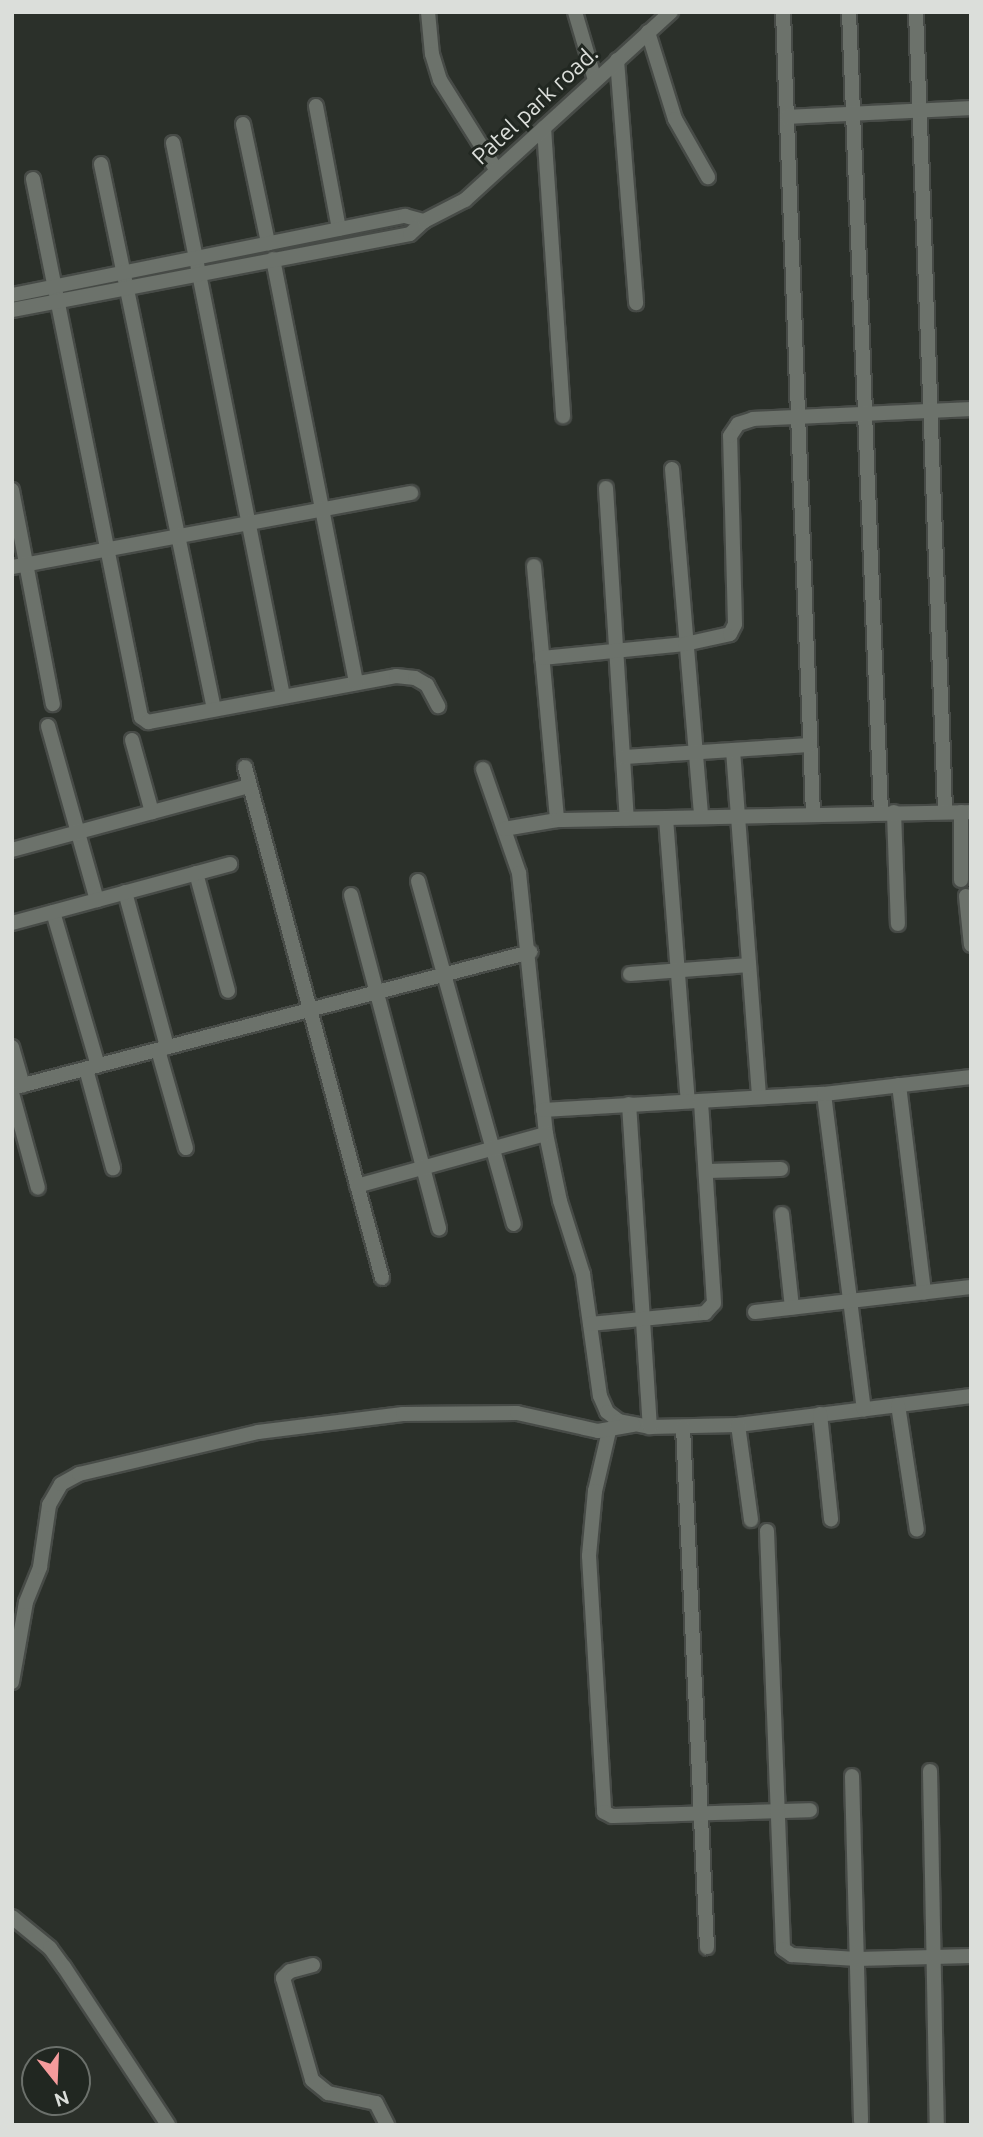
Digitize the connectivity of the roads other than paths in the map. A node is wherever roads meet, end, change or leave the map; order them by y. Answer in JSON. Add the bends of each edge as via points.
{"nodes":[{"id":1,"x":428,"y":12,"type":"edge"},
{"id":2,"x":575,"y":12,"type":"edge"},
{"id":3,"x":671,"y":12,"type":"edge"},
{"id":4,"x":783,"y":12,"type":"edge"},
{"id":5,"x":849,"y":12,"type":"edge"},
{"id":6,"x":916,"y":12,"type":"edge"},
{"id":7,"x":652,"y":23,"type":"edge"},
{"id":8,"x":617,"y":60,"type":"junction"},
{"id":9,"x":595,"y":80,"type":"junction"},
{"id":10,"x":316,"y":106,"type":"dead end"},
{"id":11,"x":971,"y":108,"type":"edge"},
{"id":12,"x":919,"y":111,"type":"junction"},
{"id":13,"x":852,"y":114,"type":"junction"},
{"id":14,"x":787,"y":117,"type":"junction"},
{"id":15,"x":243,"y":124,"type":"dead end"},
{"id":16,"x":544,"y":128,"type":"junction"},
{"id":17,"x":173,"y":143,"type":"dead end"},
{"id":18,"x":102,"y":164,"type":"dead end"},
{"id":19,"x":497,"y":171,"type":"junction"},
{"id":20,"x":708,"y":177,"type":"dead end"},
{"id":21,"x":33,"y":179,"type":"dead end"},
{"id":22,"x":428,"y":220,"type":"junction"},
{"id":23,"x":339,"y":229,"type":"junction"},
{"id":24,"x":268,"y":243,"type":"junction"},
{"id":25,"x":197,"y":258,"type":"junction"},
{"id":26,"x":273,"y":259,"type":"junction"},
{"id":27,"x":201,"y":273,"type":"junction"},
{"id":28,"x":127,"y":279,"type":"junction"},
{"id":29,"x":57,"y":293,"type":"junction"},
{"id":30,"x":12,"y":295,"type":"edge"},
{"id":31,"x":636,"y":303,"type":"dead end"},
{"id":32,"x":12,"y":310,"type":"edge"},
{"id":33,"x":971,"y":409,"type":"edge"},
{"id":34,"x":932,"y":411,"type":"junction"},
{"id":35,"x":864,"y":414,"type":"junction"},
{"id":36,"x":563,"y":416,"type":"dead end"},
{"id":37,"x":799,"y":417,"type":"junction"},
{"id":38,"x":672,"y":469,"type":"dead end"},
{"id":39,"x":606,"y":488,"type":"dead end"},
{"id":40,"x":12,"y":491,"type":"edge"},
{"id":41,"x":411,"y":493,"type":"dead end"},
{"id":42,"x":320,"y":510,"type":"junction"},
{"id":43,"x":250,"y":523,"type":"junction"},
{"id":44,"x":178,"y":536,"type":"junction"},
{"id":45,"x":106,"y":549,"type":"junction"},
{"id":46,"x":28,"y":564,"type":"junction"},
{"id":47,"x":534,"y":566,"type":"dead end"},
{"id":48,"x":12,"y":567,"type":"edge"},
{"id":49,"x":685,"y":643,"type":"junction"},
{"id":50,"x":617,"y":650,"type":"junction"},
{"id":51,"x":542,"y":658,"type":"junction"},
{"id":52,"x":356,"y":683,"type":"junction"},
{"id":53,"x":283,"y":695,"type":"junction"},
{"id":54,"x":53,"y":704,"type":"dead end"},
{"id":55,"x":438,"y":706,"type":"dead end"},
{"id":56,"x":214,"y":709,"type":"junction"},
{"id":57,"x":48,"y":726,"type":"dead end"},
{"id":58,"x":132,"y":740,"type":"dead end"},
{"id":59,"x":810,"y":745,"type":"junction"},
{"id":60,"x":733,"y":750,"type":"junction"},
{"id":61,"x":695,"y":752,"type":"junction"},
{"id":62,"x":624,"y":757,"type":"junction"},
{"id":63,"x":245,"y":767,"type":"dead end"},
{"id":64,"x":483,"y":769,"type":"dead end"},
{"id":65,"x":249,"y":786,"type":"junction"},
{"id":66,"x":887,"y":811,"type":"junction"},
{"id":67,"x":945,"y":811,"type":"junction"},
{"id":68,"x":152,"y":812,"type":"junction"},
{"id":69,"x":966,"y":812,"type":"edge"},
{"id":70,"x":813,"y":813,"type":"junction"},
{"id":71,"x":736,"y":816,"type":"junction"},
{"id":72,"x":701,"y":817,"type":"junction"},
{"id":73,"x":627,"y":818,"type":"junction"},
{"id":74,"x":666,"y":818,"type":"junction"},
{"id":75,"x":556,"y":820,"type":"junction"},
{"id":76,"x":511,"y":827,"type":"junction"},
{"id":77,"x":78,"y":832,"type":"junction"},
{"id":78,"x":12,"y":850,"type":"edge"},
{"id":79,"x":230,"y":864,"type":"dead end"},
{"id":80,"x":196,"y":873,"type":"junction"},
{"id":81,"x":961,"y":880,"type":"dead end"},
{"id":82,"x":418,"y":881,"type":"dead end"},
{"id":83,"x":125,"y":892,"type":"junction"},
{"id":84,"x":351,"y":895,"type":"dead end"},
{"id":85,"x":966,"y":897,"type":"dead end"},
{"id":86,"x":97,"y":900,"type":"junction"},
{"id":87,"x":53,"y":912,"type":"junction"},
{"id":88,"x":12,"y":923,"type":"edge"},
{"id":89,"x":898,"y":924,"type":"dead end"},
{"id":90,"x":971,"y":945,"type":"edge"},
{"id":91,"x":530,"y":952,"type":"junction"},
{"id":92,"x":749,"y":965,"type":"junction"},
{"id":93,"x":678,"y":970,"type":"junction"},
{"id":94,"x":444,"y":974,"type":"junction"},
{"id":95,"x":630,"y":974,"type":"dead end"},
{"id":96,"x":228,"y":991,"type":"dead end"},
{"id":97,"x":377,"y":992,"type":"junction"},
{"id":98,"x":310,"y":1010,"type":"junction"},
{"id":99,"x":12,"y":1046,"type":"edge"},
{"id":100,"x":162,"y":1049,"type":"junction"},
{"id":101,"x":92,"y":1067,"type":"junction"},
{"id":102,"x":971,"y":1077,"type":"edge"},
{"id":103,"x":899,"y":1085,"type":"junction"},
{"id":104,"x":16,"y":1089,"type":"edge"},
{"id":105,"x":824,"y":1094,"type":"junction"},
{"id":106,"x":759,"y":1097,"type":"junction"},
{"id":107,"x":695,"y":1101,"type":"junction"},
{"id":108,"x":629,"y":1104,"type":"junction"},
{"id":109,"x":543,"y":1110,"type":"junction"},
{"id":110,"x":546,"y":1134,"type":"junction"},
{"id":111,"x":186,"y":1148,"type":"dead end"},
{"id":112,"x":494,"y":1148,"type":"junction"},
{"id":113,"x":422,"y":1167,"type":"junction"},
{"id":114,"x":113,"y":1168,"type":"dead end"},
{"id":115,"x":781,"y":1169,"type":"dead end"},
{"id":116,"x":706,"y":1171,"type":"junction"},
{"id":117,"x":357,"y":1186,"type":"junction"},
{"id":118,"x":38,"y":1188,"type":"dead end"},
{"id":119,"x":782,"y":1214,"type":"dead end"},
{"id":120,"x":514,"y":1224,"type":"dead end"},
{"id":121,"x":439,"y":1229,"type":"dead end"},
{"id":122,"x":382,"y":1278,"type":"dead end"},
{"id":123,"x":971,"y":1287,"type":"edge"},
{"id":124,"x":924,"y":1292,"type":"junction"},
{"id":125,"x":848,"y":1301,"type":"junction"},
{"id":126,"x":792,"y":1307,"type":"junction"},
{"id":127,"x":755,"y":1312,"type":"dead end"},
{"id":128,"x":641,"y":1319,"type":"junction"},
{"id":129,"x":590,"y":1324,"type":"junction"},
{"id":130,"x":971,"y":1396,"type":"edge"},
{"id":131,"x":898,"y":1405,"type":"junction"},
{"id":132,"x":864,"y":1409,"type":"junction"},
{"id":133,"x":820,"y":1414,"type":"junction"},
{"id":134,"x":634,"y":1425,"type":"junction"},
{"id":135,"x":738,"y":1425,"type":"junction"},
{"id":136,"x":650,"y":1427,"type":"junction"},
{"id":137,"x":683,"y":1427,"type":"junction"},
{"id":138,"x":608,"y":1431,"type":"junction"},
{"id":139,"x":831,"y":1519,"type":"dead end"},
{"id":140,"x":751,"y":1520,"type":"dead end"},
{"id":141,"x":917,"y":1530,"type":"dead end"},
{"id":142,"x":767,"y":1531,"type":"dead end"},
{"id":143,"x":12,"y":1682,"type":"edge"},
{"id":144,"x":930,"y":1771,"type":"dead end"},
{"id":145,"x":852,"y":1776,"type":"dead end"},
{"id":146,"x":810,"y":1810,"type":"dead end"},
{"id":147,"x":776,"y":1811,"type":"junction"},
{"id":148,"x":702,"y":1813,"type":"junction"},
{"id":149,"x":12,"y":1917,"type":"edge"},
{"id":150,"x":707,"y":1947,"type":"dead end"},
{"id":151,"x":971,"y":1956,"type":"edge"},
{"id":152,"x":932,"y":1957,"type":"junction"},
{"id":153,"x":857,"y":1959,"type":"junction"},
{"id":154,"x":313,"y":1965,"type":"dead end"},
{"id":155,"x":861,"y":2121,"type":"dead end"},
{"id":156,"x":937,"y":2123,"type":"dead end"},
{"id":157,"x":167,"y":2125,"type":"edge"},
{"id":158,"x":387,"y":2125,"type":"edge"}],
"edges":[{"from":1,"to":19,"type":"street","via":[[440,80]]},
{"from":2,"to":9,"type":"street"},
{"from":3,"to":7,"type":"street","name":"Patel park road."},
{"from":4,"to":14,"type":"street"},
{"from":5,"to":13,"type":"street"},
{"from":6,"to":12,"type":"street"},
{"from":7,"to":8,"type":"street","name":"Patel park road."},
{"from":7,"to":20,"type":"street","via":[[675,119]]},
{"from":8,"to":9,"type":"street","name":"Patel park road."},
{"from":8,"to":31,"type":"street"},
{"from":9,"to":16,"type":"street","name":"Patel park road."},
{"from":10,"to":23,"type":"street"},
{"from":11,"to":12,"type":"street"},
{"from":12,"to":13,"type":"street"},
{"from":12,"to":34,"type":"street"},
{"from":13,"to":14,"type":"street"},
{"from":13,"to":35,"type":"street"},
{"from":14,"to":37,"type":"street"},
{"from":15,"to":24,"type":"street"},
{"from":16,"to":19,"type":"street","name":"Patel park road."},
{"from":16,"to":36,"type":"street"},
{"from":17,"to":25,"type":"street"},
{"from":18,"to":28,"type":"street"},
{"from":19,"to":22,"type":"street","name":"Patel park road.","via":[[455,208]]},
{"from":21,"to":29,"type":"street"},
{"from":22,"to":23,"type":"street","via":[[405,216]]},
{"from":22,"to":26,"type":"street","name":"Patel park road.","via":[[410,234]]},
{"from":23,"to":24,"type":"street"},
{"from":24,"to":25,"type":"street"},
{"from":25,"to":27,"type":"street"},
{"from":25,"to":28,"type":"street"},
{"from":26,"to":27,"type":"street","name":"Patel park road."},
{"from":26,"to":42,"type":"street"},
{"from":27,"to":28,"type":"street","name":"Patel park road."},
{"from":27,"to":43,"type":"street"},
{"from":28,"to":29,"type":"street"},
{"from":28,"to":44,"type":"street"},
{"from":29,"to":30,"type":"street"},
{"from":29,"to":32,"type":"street"},
{"from":29,"to":45,"type":"street"},
{"from":33,"to":34,"type":"street"},
{"from":34,"to":35,"type":"street"},
{"from":34,"to":67,"type":"street"},
{"from":35,"to":37,"type":"street"},
{"from":35,"to":66,"type":"street"},
{"from":37,"to":49,"type":"street","via":[[753,419],[734,429],[735,624],[724,638]]},
{"from":37,"to":59,"type":"street"},
{"from":38,"to":49,"type":"street"},
{"from":39,"to":50,"type":"street"},
{"from":40,"to":46,"type":"street"},
{"from":41,"to":42,"type":"street"},
{"from":42,"to":43,"type":"street"},
{"from":42,"to":52,"type":"street"},
{"from":43,"to":44,"type":"street"},
{"from":43,"to":53,"type":"street"},
{"from":44,"to":45,"type":"street"},
{"from":44,"to":56,"type":"street"},
{"from":45,"to":46,"type":"street"},
{"from":45,"to":56,"type":"street","via":[[141,718],[148,722]]},
{"from":46,"to":48,"type":"street"},
{"from":46,"to":54,"type":"street"},
{"from":47,"to":51,"type":"street"},
{"from":49,"to":50,"type":"street"},
{"from":49,"to":61,"type":"street"},
{"from":50,"to":51,"type":"street"},
{"from":50,"to":62,"type":"street"},
{"from":51,"to":75,"type":"street"},
{"from":52,"to":53,"type":"street"},
{"from":52,"to":55,"type":"street","via":[[415,678],[427,685]]},
{"from":53,"to":56,"type":"street"},
{"from":57,"to":77,"type":"street"},
{"from":58,"to":68,"type":"street"},
{"from":59,"to":60,"type":"street"},
{"from":59,"to":70,"type":"street"},
{"from":60,"to":61,"type":"street"},
{"from":60,"to":71,"type":"street"},
{"from":61,"to":62,"type":"street"},
{"from":61,"to":72,"type":"street"},
{"from":62,"to":73,"type":"street"},
{"from":63,"to":65,"type":"street"},
{"from":64,"to":76,"type":"street"},
{"from":65,"to":68,"type":"street"},
{"from":65,"to":98,"type":"street"},
{"from":66,"to":67,"type":"street"},
{"from":66,"to":70,"type":"street"},
{"from":66,"to":89,"type":"street"},
{"from":67,"to":69,"type":"street"},
{"from":68,"to":77,"type":"street"},
{"from":69,"to":81,"type":"street"},
{"from":70,"to":71,"type":"street"},
{"from":71,"to":72,"type":"street"},
{"from":71,"to":92,"type":"street"},
{"from":72,"to":74,"type":"street"},
{"from":73,"to":74,"type":"street"},
{"from":73,"to":75,"type":"street"},
{"from":74,"to":93,"type":"street"},
{"from":75,"to":76,"type":"street"},
{"from":76,"to":91,"type":"street"},
{"from":77,"to":78,"type":"street"},
{"from":77,"to":86,"type":"street"},
{"from":79,"to":80,"type":"street"},
{"from":80,"to":83,"type":"street"},
{"from":80,"to":96,"type":"street"},
{"from":82,"to":94,"type":"street"},
{"from":83,"to":86,"type":"street"},
{"from":83,"to":100,"type":"street"},
{"from":84,"to":97,"type":"street"},
{"from":85,"to":90,"type":"street"},
{"from":86,"to":87,"type":"street"},
{"from":87,"to":88,"type":"street"},
{"from":87,"to":101,"type":"street"},
{"from":91,"to":94,"type":"street"},
{"from":91,"to":109,"type":"street"},
{"from":92,"to":93,"type":"street"},
{"from":92,"to":106,"type":"street"},
{"from":93,"to":95,"type":"street"},
{"from":93,"to":107,"type":"street"},
{"from":94,"to":97,"type":"street"},
{"from":94,"to":112,"type":"street"},
{"from":97,"to":98,"type":"street"},
{"from":97,"to":113,"type":"street"},
{"from":98,"to":100,"type":"street"},
{"from":98,"to":117,"type":"street"},
{"from":99,"to":104,"type":"street"},
{"from":100,"to":101,"type":"street"},
{"from":100,"to":111,"type":"street"},
{"from":101,"to":104,"type":"street"},
{"from":101,"to":114,"type":"street"},
{"from":102,"to":103,"type":"street"},
{"from":103,"to":105,"type":"street"},
{"from":103,"to":124,"type":"street"},
{"from":104,"to":118,"type":"street"},
{"from":105,"to":106,"type":"street"},
{"from":105,"to":125,"type":"street"},
{"from":106,"to":107,"type":"street"},
{"from":107,"to":108,"type":"street"},
{"from":107,"to":116,"type":"street"},
{"from":108,"to":109,"type":"street"},
{"from":108,"to":128,"type":"street"},
{"from":109,"to":110,"type":"street"},
{"from":110,"to":112,"type":"street"},
{"from":110,"to":129,"type":"street","via":[[583,1274]]},
{"from":112,"to":113,"type":"street"},
{"from":112,"to":120,"type":"street"},
{"from":113,"to":117,"type":"street"},
{"from":113,"to":121,"type":"street"},
{"from":115,"to":116,"type":"street"},
{"from":116,"to":128,"type":"street","via":[[714,1303],[705,1313]]},
{"from":117,"to":122,"type":"street"},
{"from":119,"to":126,"type":"street"},
{"from":123,"to":124,"type":"street"},
{"from":124,"to":125,"type":"street"},
{"from":125,"to":126,"type":"street"},
{"from":125,"to":132,"type":"street"},
{"from":126,"to":127,"type":"street"},
{"from":128,"to":129,"type":"street"},
{"from":128,"to":136,"type":"street"},
{"from":129,"to":134,"type":"street","via":[[602,1405],[611,1417]]},
{"from":130,"to":131,"type":"street"},
{"from":131,"to":132,"type":"street"},
{"from":131,"to":141,"type":"street"},
{"from":132,"to":133,"type":"street"},
{"from":133,"to":135,"type":"street"},
{"from":133,"to":139,"type":"street"},
{"from":134,"to":136,"type":"street"},
{"from":134,"to":138,"type":"street"},
{"from":135,"to":137,"type":"street"},
{"from":135,"to":140,"type":"street"},
{"from":136,"to":137,"type":"street"},
{"from":137,"to":148,"type":"street"},
{"from":138,"to":143,"type":"street","via":[[491,1412],[354,1419],[187,1446],[68,1479],[49,1505],[40,1567],[26,1602]]},
{"from":138,"to":148,"type":"street","via":[[594,1491],[589,1556],[602,1807],[612,1816]]},
{"from":142,"to":147,"type":"street"},
{"from":144,"to":152,"type":"street"},
{"from":145,"to":153,"type":"street"},
{"from":146,"to":147,"type":"street"},
{"from":147,"to":148,"type":"street"},
{"from":147,"to":153,"type":"street","via":[[783,1949],[792,1955]]},
{"from":148,"to":150,"type":"street"},
{"from":149,"to":157,"type":"street","via":[[50,1948]]},
{"from":151,"to":152,"type":"street"},
{"from":152,"to":153,"type":"street"},
{"from":152,"to":156,"type":"street"},
{"from":153,"to":155,"type":"street"},
{"from":154,"to":158,"type":"street","via":[[283,1978],[312,2080],[328,2093],[376,2103]]}]}
